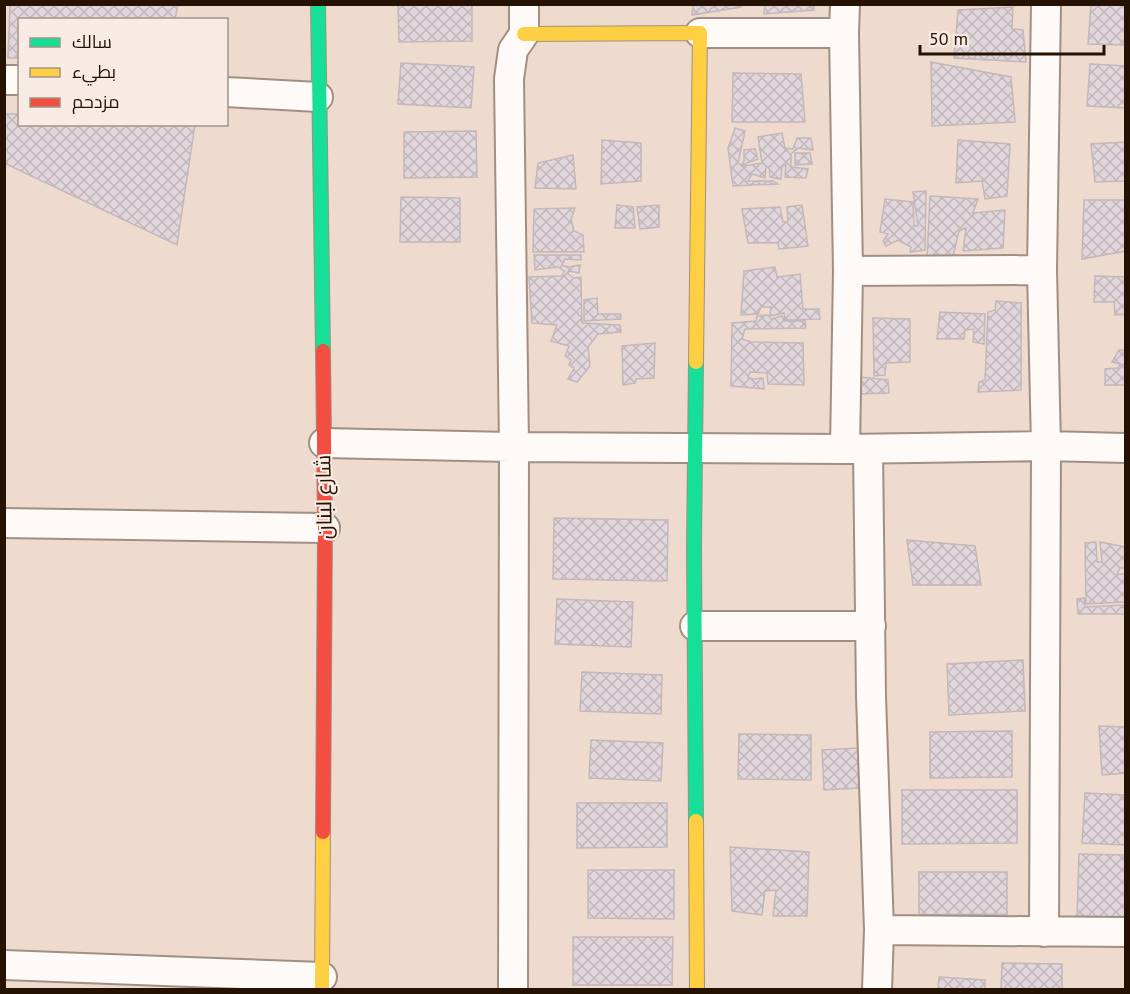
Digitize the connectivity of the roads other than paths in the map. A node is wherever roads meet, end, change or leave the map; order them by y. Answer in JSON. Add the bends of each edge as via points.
{"nodes":[{"id":1,"x":318,"y":4,"type":"edge"},
{"id":2,"x":524,"y":4,"type":"edge"},
{"id":3,"x":845,"y":4,"type":"edge"},
{"id":4,"x":1046,"y":4,"type":"edge"},
{"id":5,"x":700,"y":33,"type":"junction"},
{"id":6,"x":844,"y":33,"type":"junction"},
{"id":7,"x":524,"y":34,"type":"junction"},
{"id":8,"x":228,"y":92,"type":"edge"},
{"id":9,"x":318,"y":97,"type":"junction"},
{"id":10,"x":1042,"y":270,"type":"junction"},
{"id":11,"x":848,"y":271,"type":"junction"},
{"id":12,"x":324,"y":443,"type":"junction"},
{"id":13,"x":1046,"y":446,"type":"junction"},
{"id":14,"x":514,"y":447,"type":"junction"},
{"id":15,"x":695,"y":447,"type":"junction"},
{"id":16,"x":1125,"y":448,"type":"edge"},
{"id":17,"x":857,"y":449,"type":"junction"},
{"id":18,"x":4,"y":524,"type":"edge"},
{"id":19,"x":325,"y":528,"type":"junction"},
{"id":20,"x":694,"y":626,"type":"junction"},
{"id":21,"x":871,"y":626,"type":"junction"},
{"id":22,"x":879,"y":930,"type":"junction"},
{"id":23,"x":1044,"y":932,"type":"junction"},
{"id":24,"x":1125,"y":932,"type":"edge"},
{"id":25,"x":4,"y":965,"type":"edge"},
{"id":26,"x":322,"y":983,"type":"edge"},
{"id":27,"x":513,"y":990,"type":"edge"},
{"id":28,"x":697,"y":990,"type":"edge"},
{"id":29,"x":877,"y":990,"type":"edge"}],
"edges":[{"from":1,"to":9,"type":"street","name":"شارع لبنان"},
{"from":2,"to":7,"type":"street"},
{"from":3,"to":6,"type":"street"},
{"from":4,"to":10,"type":"street"},
{"from":5,"to":6,"type":"street"},
{"from":5,"to":7,"type":"street"},
{"from":5,"to":15,"type":"street"},
{"from":6,"to":11,"type":"street"},
{"from":7,"to":14,"type":"street","via":[[513,50],[509,79]]},
{"from":8,"to":9,"type":"street"},
{"from":9,"to":12,"type":"street","name":"شارع لبنان"},
{"from":10,"to":11,"type":"street"},
{"from":10,"to":13,"type":"street"},
{"from":11,"to":17,"type":"street"},
{"from":12,"to":14,"type":"street"},
{"from":12,"to":19,"type":"street","name":"شارع لبنان"},
{"from":13,"to":16,"type":"street"},
{"from":13,"to":17,"type":"street"},
{"from":13,"to":23,"type":"street"},
{"from":14,"to":15,"type":"street"},
{"from":14,"to":27,"type":"street"},
{"from":15,"to":17,"type":"street"},
{"from":15,"to":20,"type":"street"},
{"from":17,"to":21,"type":"street"},
{"from":18,"to":19,"type":"street"},
{"from":19,"to":26,"type":"street","name":"شارع لبنان"},
{"from":20,"to":21,"type":"street"},
{"from":20,"to":28,"type":"street"},
{"from":21,"to":22,"type":"street"},
{"from":22,"to":23,"type":"street"},
{"from":22,"to":29,"type":"street"},
{"from":23,"to":24,"type":"street"},
{"from":25,"to":26,"type":"street"}]}
